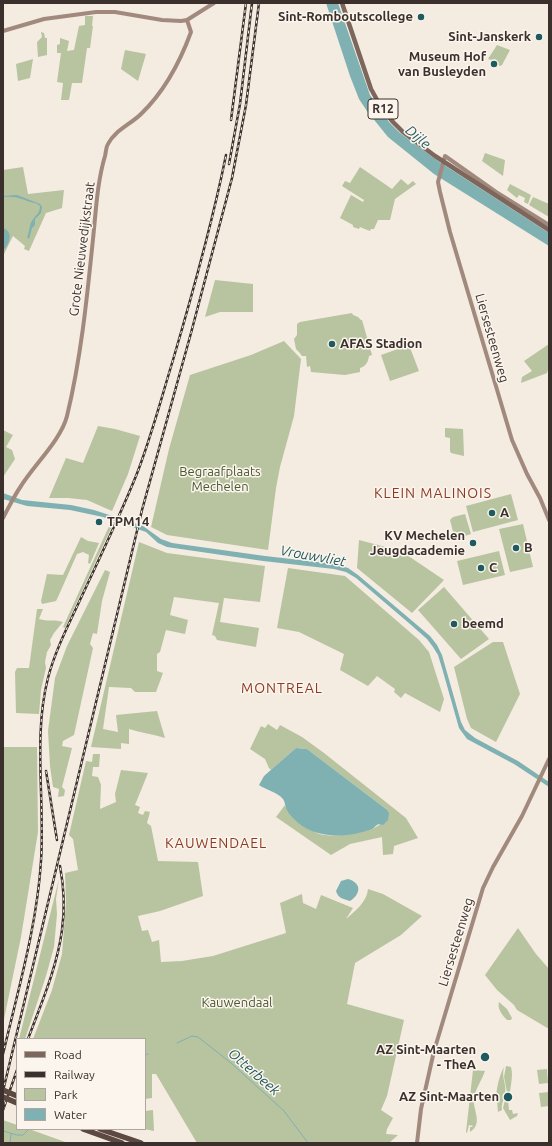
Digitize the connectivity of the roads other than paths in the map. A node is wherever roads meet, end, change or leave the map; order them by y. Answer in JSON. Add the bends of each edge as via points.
{"nodes":[{"id":1,"x":342,"y":3,"type":"edge"},
{"id":2,"x":213,"y":4,"type":"edge"},
{"id":3,"x":187,"y":21,"type":"junction"},
{"id":4,"x":3,"y":31,"type":"edge"},
{"id":5,"x":444,"y":160,"type":"junction"},
{"id":6,"x":549,"y":225,"type":"edge"},
{"id":7,"x":549,"y":230,"type":"edge"},
{"id":8,"x":3,"y":518,"type":"edge"},
{"id":9,"x":549,"y":520,"type":"edge"},
{"id":10,"x":549,"y":759,"type":"edge"},
{"id":11,"x":3,"y":1090,"type":"edge"},
{"id":12,"x":16,"y":1096,"type":"edge"},
{"id":13,"x":3,"y":1097,"type":"edge"},
{"id":14,"x":16,"y":1103,"type":"edge"},
{"id":15,"x":86,"y":1130,"type":"edge"},
{"id":16,"x":103,"y":1130,"type":"edge"},
{"id":17,"x":122,"y":1143,"type":"edge"},
{"id":18,"x":141,"y":1143,"type":"edge"},
{"id":19,"x":417,"y":1143,"type":"edge"}],
"edges":[{"from":1,"to":5,"type":"main road","number":"R12","via":[[371,89],[381,106],[403,132]]},
{"from":2,"to":3,"type":"main road"},
{"from":3,"to":4,"type":"main road","via":[[96,12],[44,19]]},
{"from":3,"to":8,"type":"main road","name":"Grote Nieuwedijkstraat","via":[[191,32],[174,72],[148,108],[108,144],[98,188],[88,290],[67,417]]},
{"from":5,"to":6,"type":"main road","number":"R12"},
{"from":5,"to":7,"type":"main road","number":"R12"},
{"from":5,"to":9,"type":"main road","name":"Liersesteenweg","via":[[439,178],[446,216],[512,440]]},
{"from":10,"to":19,"type":"main road","name":"Liersesteenweg","via":[[480,896],[433,1055],[421,1109]]},
{"from":11,"to":12,"type":"highway","bridge":true},
{"from":13,"to":14,"type":"highway","bridge":true},
{"from":15,"to":17,"type":"highway"},
{"from":16,"to":18,"type":"highway"}]}
